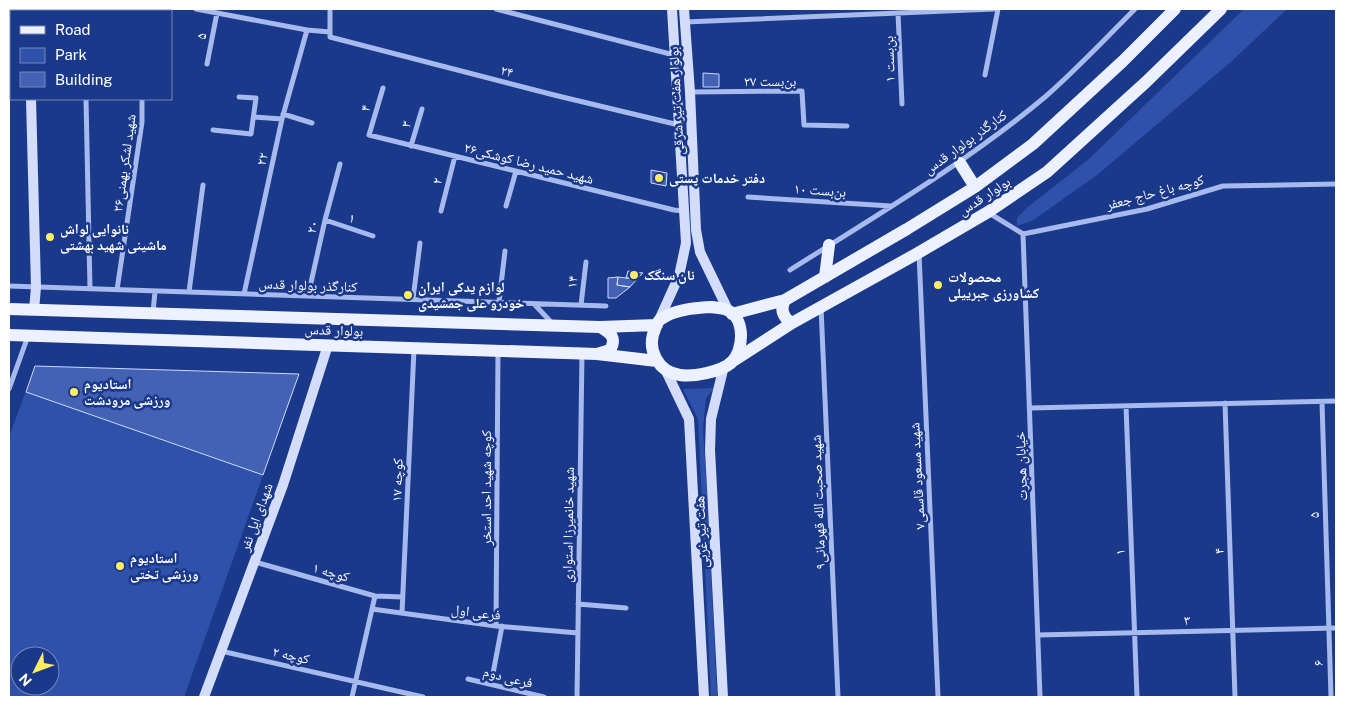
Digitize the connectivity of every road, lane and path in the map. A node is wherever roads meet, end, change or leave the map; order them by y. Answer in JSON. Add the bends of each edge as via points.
{"nodes":[{"id":1,"x":196,"y":9,"type":"edge"},
{"id":2,"x":330,"y":9,"type":"edge"},
{"id":3,"x":496,"y":9,"type":"edge"},
{"id":4,"x":672,"y":9,"type":"edge"},
{"id":5,"x":684,"y":9,"type":"edge"},
{"id":6,"x":996,"y":9,"type":"edge"},
{"id":7,"x":1135,"y":9,"type":"edge"},
{"id":8,"x":1176,"y":9,"type":"edge"},
{"id":9,"x":1221,"y":9,"type":"edge"},
{"id":10,"x":217,"y":13,"type":"junction"},
{"id":11,"x":898,"y":13,"type":"junction"},
{"id":12,"x":684,"y":22,"type":"junction"},
{"id":13,"x":307,"y":30,"type":"junction"},
{"id":14,"x":330,"y":35,"type":"junction"},
{"id":15,"x":676,"y":56,"type":"junction"},
{"id":16,"x":207,"y":64,"type":"dead end"},
{"id":17,"x":985,"y":75,"type":"dead end"},
{"id":18,"x":383,"y":88,"type":"dead end"},
{"id":19,"x":690,"y":92,"type":"junction"},
{"id":20,"x":240,"y":97,"type":"dead end"},
{"id":21,"x":31,"y":100,"type":"edge"},
{"id":22,"x":86,"y":100,"type":"edge"},
{"id":23,"x":142,"y":100,"type":"edge"},
{"id":24,"x":902,"y":104,"type":"dead end"},
{"id":25,"x":422,"y":109,"type":"dead end"},
{"id":26,"x":254,"y":116,"type":"junction"},
{"id":27,"x":282,"y":116,"type":"junction"},
{"id":28,"x":312,"y":123,"type":"dead end"},
{"id":29,"x":679,"y":125,"type":"junction"},
{"id":30,"x":847,"y":126,"type":"dead end"},
{"id":31,"x":213,"y":130,"type":"dead end"},
{"id":32,"x":369,"y":135,"type":"joint"},
{"id":33,"x":411,"y":146,"type":"junction"},
{"id":34,"x":455,"y":156,"type":"junction"},
{"id":35,"x":960,"y":163,"type":"junction"},
{"id":36,"x":340,"y":164,"type":"dead end"},
{"id":37,"x":516,"y":171,"type":"junction"},
{"id":38,"x":1336,"y":184,"type":"edge"},
{"id":39,"x":203,"y":185,"type":"dead end"},
{"id":40,"x":976,"y":187,"type":"junction"},
{"id":41,"x":748,"y":197,"type":"dead end"},
{"id":42,"x":506,"y":206,"type":"dead end"},
{"id":43,"x":891,"y":206,"type":"junction"},
{"id":44,"x":441,"y":211,"type":"dead end"},
{"id":45,"x":684,"y":211,"type":"junction"},
{"id":46,"x":988,"y":212,"type":"junction"},
{"id":47,"x":325,"y":220,"type":"junction"},
{"id":48,"x":1023,"y":234,"type":"junction"},
{"id":49,"x":372,"y":236,"type":"dead end"},
{"id":50,"x":420,"y":243,"type":"dead end"},
{"id":51,"x":829,"y":245,"type":"junction"},
{"id":52,"x":505,"y":250,"type":"dead end"},
{"id":53,"x":918,"y":253,"type":"junction"},
{"id":54,"x":586,"y":262,"type":"dead end"},
{"id":55,"x":790,"y":270,"type":"dead end"},
{"id":56,"x":825,"y":277,"type":"junction"},
{"id":57,"x":9,"y":286,"type":"edge"},
{"id":58,"x":36,"y":287,"type":"junction"},
{"id":59,"x":90,"y":289,"type":"junction"},
{"id":60,"x":117,"y":290,"type":"junction"},
{"id":61,"x":154,"y":291,"type":"junction"},
{"id":62,"x":188,"y":292,"type":"junction"},
{"id":63,"x":244,"y":294,"type":"junction"},
{"id":64,"x":308,"y":296,"type":"junction"},
{"id":65,"x":413,"y":299,"type":"junction"},
{"id":66,"x":785,"y":300,"type":"junction"},
{"id":67,"x":499,"y":302,"type":"junction"},
{"id":68,"x":534,"y":303,"type":"junction"},
{"id":69,"x":581,"y":305,"type":"junction"},
{"id":70,"x":606,"y":306,"type":"dead end"},
{"id":71,"x":821,"y":306,"type":"junction"},
{"id":72,"x":9,"y":309,"type":"edge"},
{"id":73,"x":34,"y":310,"type":"junction"},
{"id":74,"x":730,"y":312,"type":"junction"},
{"id":75,"x":153,"y":314,"type":"junction"},
{"id":76,"x":658,"y":322,"type":"junction"},
{"id":77,"x":792,"y":323,"type":"junction"},
{"id":78,"x":555,"y":326,"type":"junction"},
{"id":79,"x":600,"y":327,"type":"junction"},
{"id":80,"x":9,"y":335,"type":"edge"},
{"id":81,"x":28,"y":336,"type":"junction"},
{"id":82,"x":328,"y":345,"type":"junction"},
{"id":83,"x":414,"y":348,"type":"junction"},
{"id":84,"x":498,"y":351,"type":"junction"},
{"id":85,"x":582,"y":353,"type":"junction"},
{"id":86,"x":597,"y":354,"type":"junction"},
{"id":87,"x":657,"y":361,"type":"junction"},
{"id":88,"x":727,"y":365,"type":"junction"},
{"id":89,"x":666,"y":371,"type":"junction"},
{"id":90,"x":9,"y":389,"type":"edge"},
{"id":91,"x":1336,"y":401,"type":"edge"},
{"id":92,"x":1322,"y":402,"type":"junction"},
{"id":93,"x":1225,"y":403,"type":"junction"},
{"id":94,"x":1126,"y":406,"type":"junction"},
{"id":95,"x":1030,"y":408,"type":"junction"},
{"id":96,"x":255,"y":562,"type":"junction"},
{"id":97,"x":375,"y":596,"type":"junction"},
{"id":98,"x":403,"y":597,"type":"junction"},
{"id":99,"x":578,"y":604,"type":"junction"},
{"id":100,"x":626,"y":608,"type":"dead end"},
{"id":101,"x":372,"y":609,"type":"junction"},
{"id":102,"x":402,"y":613,"type":"junction"},
{"id":103,"x":499,"y":626,"type":"junction"},
{"id":104,"x":1329,"y":628,"type":"junction"},
{"id":105,"x":1336,"y":628,"type":"edge"},
{"id":106,"x":1232,"y":630,"type":"junction"},
{"id":107,"x":1134,"y":632,"type":"junction"},
{"id":108,"x":578,"y":633,"type":"junction"},
{"id":109,"x":1038,"y":635,"type":"junction"},
{"id":110,"x":221,"y":651,"type":"junction"},
{"id":111,"x":468,"y":679,"type":"dead end"},
{"id":112,"x":355,"y":682,"type":"junction"},
{"id":113,"x":491,"y":684,"type":"junction"},
{"id":114,"x":204,"y":697,"type":"edge"},
{"id":115,"x":352,"y":697,"type":"edge"},
{"id":116,"x":423,"y":697,"type":"edge"},
{"id":117,"x":544,"y":697,"type":"edge"},
{"id":118,"x":578,"y":697,"type":"edge"},
{"id":119,"x":704,"y":697,"type":"edge"},
{"id":120,"x":724,"y":697,"type":"edge"},
{"id":121,"x":838,"y":697,"type":"edge"},
{"id":122,"x":938,"y":697,"type":"edge"},
{"id":123,"x":1040,"y":697,"type":"edge"},
{"id":124,"x":1137,"y":697,"type":"edge"},
{"id":125,"x":1235,"y":697,"type":"edge"},
{"id":126,"x":1331,"y":697,"type":"edge"}],
"edges":[{"from":1,"to":10,"type":"street","name":"۲۴"},
{"from":2,"to":14,"type":"street"},
{"from":3,"to":15,"type":"street"},
{"from":4,"to":15,"type":"main road","name":"بولوار هفت تیر شرقی"},
{"from":5,"to":12,"type":"main road","name":"بولوار هفت تیر شرقی"},
{"from":6,"to":11,"type":"street"},
{"from":6,"to":17,"type":"street"},
{"from":7,"to":35,"type":"street","name":"کنارگذر بولوار قدس","via":[[1046,96]]},
{"from":8,"to":40,"type":"main road","name":"بولوار قدس","via":[[1032,144]]},
{"from":9,"to":46,"type":"main road","name":"بولوار قدس","via":[[1047,172]]},
{"from":10,"to":13,"type":"street","name":"۲۴"},
{"from":10,"to":16,"type":"street","name":"۵"},
{"from":11,"to":12,"type":"street"},
{"from":11,"to":24,"type":"street","name":"بن‌بست ۱"},
{"from":12,"to":19,"type":"main road","name":"بولوار هفت تیر شرقی"},
{"from":13,"to":14,"type":"street","name":"۲۴"},
{"from":13,"to":27,"type":"street","name":"۲۲"},
{"from":14,"to":29,"type":"street","name":"۲۴"},
{"from":15,"to":29,"type":"main road","name":"بولوار هفت تیر شرقی"},
{"from":18,"to":32,"type":"street","name":"۴"},
{"from":19,"to":30,"type":"street","name":"بن‌بست ۲۷","via":[[802,91],[804,125]]},
{"from":19,"to":74,"type":"main road","name":"بولوار هفت تیر شرقی","via":[[696,230],[700,252]]},
{"from":20,"to":26,"type":"street","via":[[256,98]]},
{"from":21,"to":58,"type":"main road"},
{"from":22,"to":59,"type":"street"},
{"from":23,"to":60,"type":"street","name":"شهید لشکر بهمنی۲۶","via":[[142,122]]},
{"from":25,"to":33,"type":"street","name":"۳"},
{"from":26,"to":27,"type":"street"},
{"from":26,"to":31,"type":"street","via":[[251,134]]},
{"from":27,"to":28,"type":"street"},
{"from":27,"to":63,"type":"street","name":"۲۲"},
{"from":29,"to":45,"type":"main road","name":"بولوار هفت تیر شرقی"},
{"from":32,"to":33,"type":"street","name":"شهید حمید رضا کوشکی۲۶"},
{"from":33,"to":34,"type":"street","name":"شهید حمید رضا کوشکی۲۶"},
{"from":34,"to":37,"type":"street","name":"شهید حمید رضا کوشکی۲۶"},
{"from":34,"to":44,"type":"street","name":"۲"},
{"from":35,"to":40,"type":"main road"},
{"from":35,"to":43,"type":"street","name":"کنارگذر بولوار قدس"},
{"from":36,"to":47,"type":"street","name":"۲۰"},
{"from":37,"to":42,"type":"street"},
{"from":37,"to":45,"type":"street","name":"شهید حمید رضا کوشکی۲۶"},
{"from":38,"to":48,"type":"street","name":"کوچه باغ حاج جعفر","via":[[1223,186],[1147,209]]},
{"from":39,"to":62,"type":"street"},
{"from":40,"to":56,"type":"main road","name":"بولوار قدس"},
{"from":41,"to":43,"type":"street","name":"بن‌بست ۱۰"},
{"from":43,"to":51,"type":"street","name":"کنارگذر بولوار قدس"},
{"from":45,"to":76,"type":"main road","name":"بولوار هفت تیر شرقی","via":[[686,243],[679,276]]},
{"from":46,"to":48,"type":"street"},
{"from":46,"to":53,"type":"main road","name":"بولوار قدس"},
{"from":47,"to":49,"type":"street","name":"۱"},
{"from":47,"to":64,"type":"street","name":"۲۰"},
{"from":48,"to":95,"type":"street","name":"خیابان هجرت"},
{"from":50,"to":65,"type":"street"},
{"from":51,"to":55,"type":"street","name":"کنارگذر بولوار قدس"},
{"from":51,"to":56,"type":"main road"},
{"from":52,"to":67,"type":"street"},
{"from":53,"to":71,"type":"main road","name":"بولوار قدس"},
{"from":53,"to":122,"type":"street","name":"شهید مسعود قاسمی۷"},
{"from":54,"to":69,"type":"street","name":"۱۴"},
{"from":56,"to":66,"type":"main road","name":"بولوار قدس"},
{"from":57,"to":58,"type":"street","name":"کنارگذر بولوار قدس"},
{"from":58,"to":59,"type":"street","name":"کنارگذر بولوار قدس"},
{"from":58,"to":73,"type":"main road"},
{"from":59,"to":60,"type":"street","name":"کنارگذر بولوار قدس"},
{"from":60,"to":61,"type":"street","name":"کنارگذر بولوار قدس"},
{"from":61,"to":62,"type":"street","name":"کنارگذر بولوار قدس"},
{"from":61,"to":75,"type":"street"},
{"from":62,"to":63,"type":"street","name":"کنارگذر بولوار قدس"},
{"from":63,"to":64,"type":"street","name":"کنارگذر بولوار قدس"},
{"from":64,"to":65,"type":"street","name":"کنارگذر بولوار قدس"},
{"from":65,"to":67,"type":"street","name":"کنارگذر بولوار قدس"},
{"from":66,"to":74,"type":"main road","name":"بولوار قدس"},
{"from":66,"to":77,"type":"main road","via":[[782,314]]},
{"from":67,"to":68,"type":"street","name":"کنارگذر بولوار قدس"},
{"from":68,"to":69,"type":"street","name":"کنارگذر بولوار قدس"},
{"from":68,"to":78,"type":"street"},
{"from":69,"to":70,"type":"street","name":"کنارگذر بولوار قدس"},
{"from":71,"to":77,"type":"main road","name":"بولوار قدس"},
{"from":71,"to":121,"type":"street","name":"شهید صحبت الله قهرمانی۹"},
{"from":72,"to":73,"type":"main road","name":"بولوار قدس"},
{"from":73,"to":75,"type":"main road","name":"بولوار قدس"},
{"from":74,"to":76,"type":"main road","via":[[712,307],[693,308],[672,313]]},
{"from":74,"to":88,"type":"main road","via":[[741,329],[741,342],[739,352]]},
{"from":75,"to":78,"type":"main road","name":"بولوار قدس"},
{"from":76,"to":79,"type":"main road","name":"بولوار قدس"},
{"from":76,"to":87,"type":"main road","via":[[652,342]]},
{"from":77,"to":88,"type":"main road","name":"بولوار قدس"},
{"from":78,"to":79,"type":"main road","name":"بولوار قدس"},
{"from":79,"to":86,"type":"main road","via":[[609,332],[614,344],[610,350]]},
{"from":80,"to":81,"type":"main road","name":"بولوار قدس"},
{"from":81,"to":82,"type":"main road","name":"بولوار قدس"},
{"from":81,"to":90,"type":"street"},
{"from":82,"to":83,"type":"main road","name":"بولوار قدس"},
{"from":82,"to":96,"type":"main road","name":"شهدای ایل نفر"},
{"from":83,"to":84,"type":"main road","name":"بولوار قدس"},
{"from":83,"to":98,"type":"street","name":"کوچه ۱۷"},
{"from":84,"to":85,"type":"main road","name":"بولوار قدس"},
{"from":84,"to":103,"type":"street","name":"کوچه شهید احد استخر"},
{"from":85,"to":86,"type":"main road","name":"بولوار قدس"},
{"from":85,"to":99,"type":"street","name":"شهید خانمیرزا استواری"},
{"from":86,"to":87,"type":"main road","name":"بولوار قدس"},
{"from":87,"to":89,"type":"main road"},
{"from":88,"to":89,"type":"main road","via":[[708,373],[680,375]]},
{"from":88,"to":120,"type":"main road","name":"هفت تیر غربی","via":[[711,419],[710,450]]},
{"from":89,"to":119,"type":"main road","name":"هفت تیر غربی","via":[[690,419]]},
{"from":91,"to":92,"type":"street"},
{"from":92,"to":93,"type":"street"},
{"from":92,"to":104,"type":"street","name":"۵"},
{"from":93,"to":94,"type":"street"},
{"from":93,"to":106,"type":"street","name":"۴"},
{"from":94,"to":95,"type":"street"},
{"from":94,"to":107,"type":"street","name":"۱"},
{"from":95,"to":109,"type":"street","name":"خیابان هجرت"},
{"from":96,"to":97,"type":"street","name":"کوچه ۱"},
{"from":96,"to":110,"type":"main road","name":"شهدای ایل نفر"},
{"from":97,"to":98,"type":"street","name":"کوچه ۱"},
{"from":97,"to":101,"type":"street"},
{"from":98,"to":102,"type":"street","name":"کوچه ۱۷"},
{"from":99,"to":100,"type":"street"},
{"from":99,"to":108,"type":"street","name":"شهید خانمیرزا استواری"},
{"from":101,"to":102,"type":"street","name":"فرعی اول"},
{"from":101,"to":112,"type":"street"},
{"from":102,"to":103,"type":"street","name":"فرعی اول"},
{"from":103,"to":108,"type":"street","name":"فرعی اول"},
{"from":103,"to":113,"type":"street","name":"کوچه شهید احد استخر"},
{"from":104,"to":105,"type":"street","name":"۳"},
{"from":104,"to":106,"type":"street","name":"۳"},
{"from":104,"to":126,"type":"street","name":"۶"},
{"from":106,"to":107,"type":"street","name":"۳"},
{"from":106,"to":125,"type":"street","name":"۴"},
{"from":107,"to":109,"type":"street","name":"۳"},
{"from":107,"to":124,"type":"street","name":"۱"},
{"from":108,"to":118,"type":"street","name":"شهید خانمیرزا استواری"},
{"from":109,"to":123,"type":"street","name":"خیابان هجرت"},
{"from":110,"to":112,"type":"street","name":"کوچه ۲"},
{"from":110,"to":114,"type":"main road","name":"شهدای ایل نفر"},
{"from":111,"to":113,"type":"street","name":"فرعی دوم"},
{"from":112,"to":115,"type":"street"},
{"from":112,"to":116,"type":"street","name":"کوچه ۲"},
{"from":113,"to":117,"type":"street","name":"فرعی دوم"}]}
